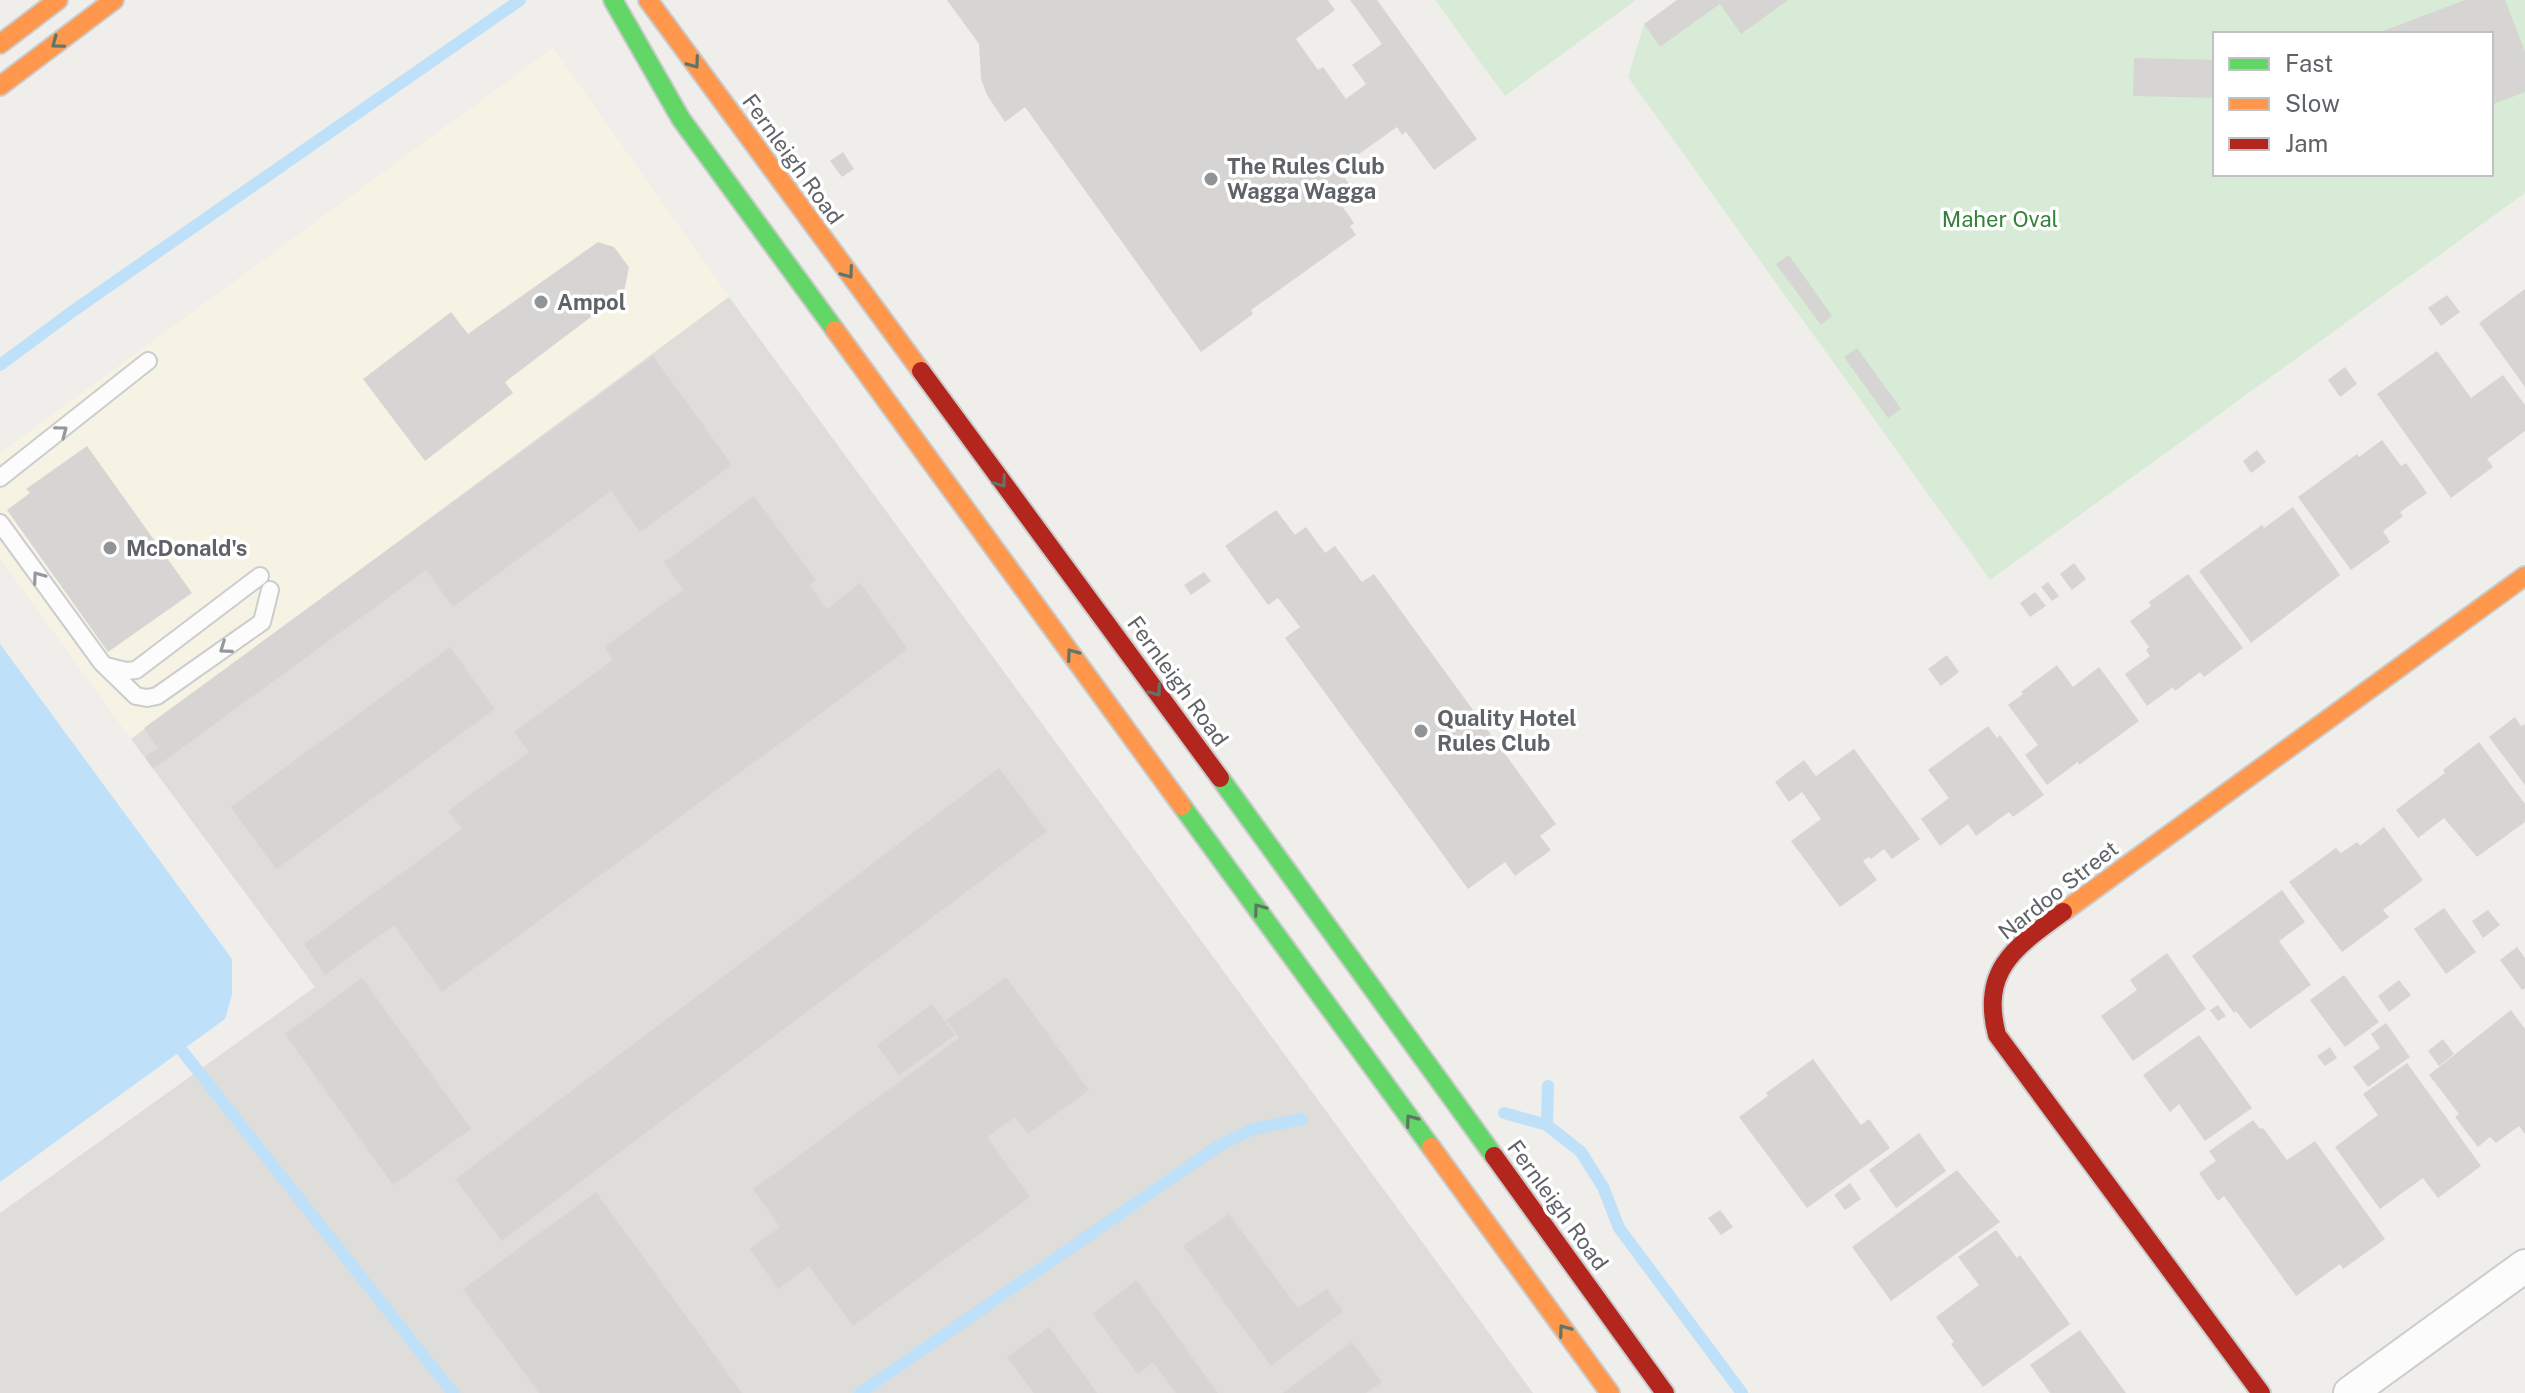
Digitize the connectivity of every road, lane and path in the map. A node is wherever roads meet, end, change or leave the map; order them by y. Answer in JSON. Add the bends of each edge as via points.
{"nodes":[{"id":1,"x":58,"y":0,"type":"edge"},
{"id":2,"x":114,"y":0,"type":"edge"},
{"id":3,"x":613,"y":0,"type":"edge"},
{"id":4,"x":648,"y":0,"type":"edge"},
{"id":5,"x":0,"y":44,"type":"edge"},
{"id":6,"x":0,"y":86,"type":"edge"},
{"id":7,"x":148,"y":361,"type":"dead end"},
{"id":8,"x":0,"y":478,"type":"edge"},
{"id":9,"x":0,"y":523,"type":"edge"},
{"id":10,"x":2525,"y":576,"type":"edge"},
{"id":11,"x":102,"y":663,"type":"junction"},
{"id":12,"x":2525,"y":1266,"type":"edge"},
{"id":13,"x":1610,"y":1393,"type":"edge"},
{"id":14,"x":1665,"y":1393,"type":"edge"},
{"id":15,"x":2261,"y":1393,"type":"edge"},
{"id":16,"x":2350,"y":1393,"type":"edge"}],
"edges":[{"from":1,"to":5,"type":"street"},
{"from":2,"to":6,"type":"street","one_way":true},
{"from":13,"to":3,"type":"street","one_way":true,"via":[[681,119]]},
{"from":4,"to":14,"type":"street","name":"Fernleigh Road","one_way":true},
{"from":8,"to":7,"type":"lane","one_way":true},
{"from":11,"to":9,"type":"lane","one_way":true},
{"from":10,"to":15,"type":"street","name":"Nardoo Street","via":[[2046,924],[2001,967],[1991,989],[1989,1012],[1997,1035]]},
{"from":11,"to":11,"type":"lane","one_way":true,"via":[[136,670],[265,583],[262,622],[157,696],[136,696]]},
{"from":12,"to":16,"type":"street"}]}
